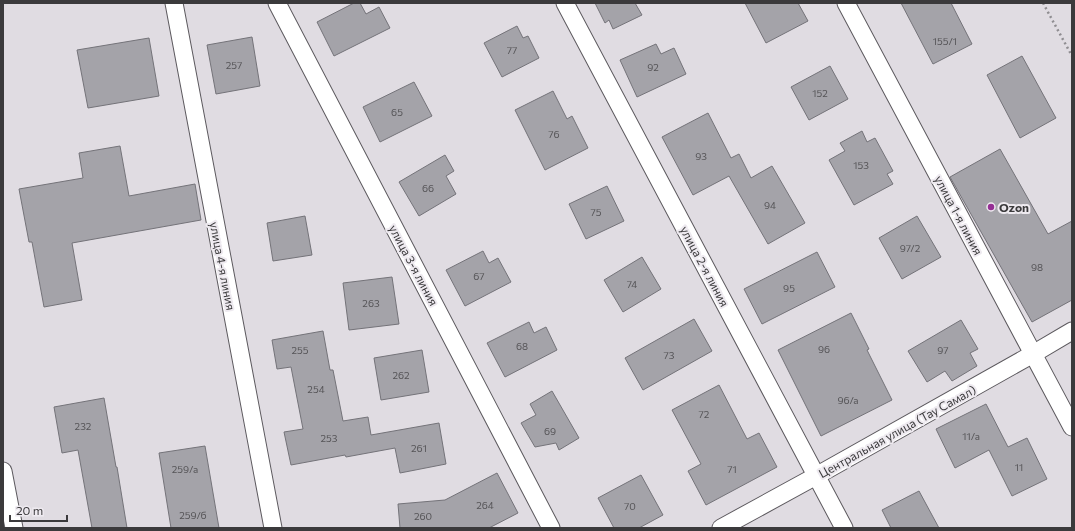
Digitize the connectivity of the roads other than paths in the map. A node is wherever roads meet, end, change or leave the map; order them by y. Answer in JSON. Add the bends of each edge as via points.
{"nodes":[{"id":1,"x":174,"y":3,"type":"edge"},
{"id":2,"x":277,"y":3,"type":"edge"},
{"id":3,"x":565,"y":3,"type":"edge"},
{"id":4,"x":846,"y":3,"type":"edge"},
{"id":5,"x":1072,"y":331,"type":"edge"},
{"id":6,"x":1033,"y":354,"type":"junction"},
{"id":7,"x":1072,"y":427,"type":"edge"},
{"id":8,"x":3,"y":471,"type":"edge"},
{"id":9,"x":816,"y":476,"type":"junction"},
{"id":10,"x":14,"y":528,"type":"edge"},
{"id":11,"x":273,"y":528,"type":"edge"},
{"id":12,"x":552,"y":528,"type":"edge"},
{"id":13,"x":721,"y":528,"type":"edge"},
{"id":14,"x":844,"y":528,"type":"edge"}],
"edges":[{"from":1,"to":11,"type":"street","name":"улица 4-я линия"},
{"from":2,"to":12,"type":"street","name":"улица 3-я линия"},
{"from":3,"to":9,"type":"street","name":"улица 2-я линия"},
{"from":4,"to":6,"type":"street","name":"улица 1-я линия"},
{"from":5,"to":6,"type":"street","name":"Центральная улица (Тау Самал)"},
{"from":6,"to":7,"type":"street","name":"улица 1-я линия"},
{"from":6,"to":9,"type":"street","name":"Центральная улица (Тау Самал)"},
{"from":8,"to":10,"type":"street"},
{"from":9,"to":13,"type":"street","name":"Центральная улица (Тау Самал)"},
{"from":9,"to":14,"type":"street","name":"улица 2-я линия"}]}
